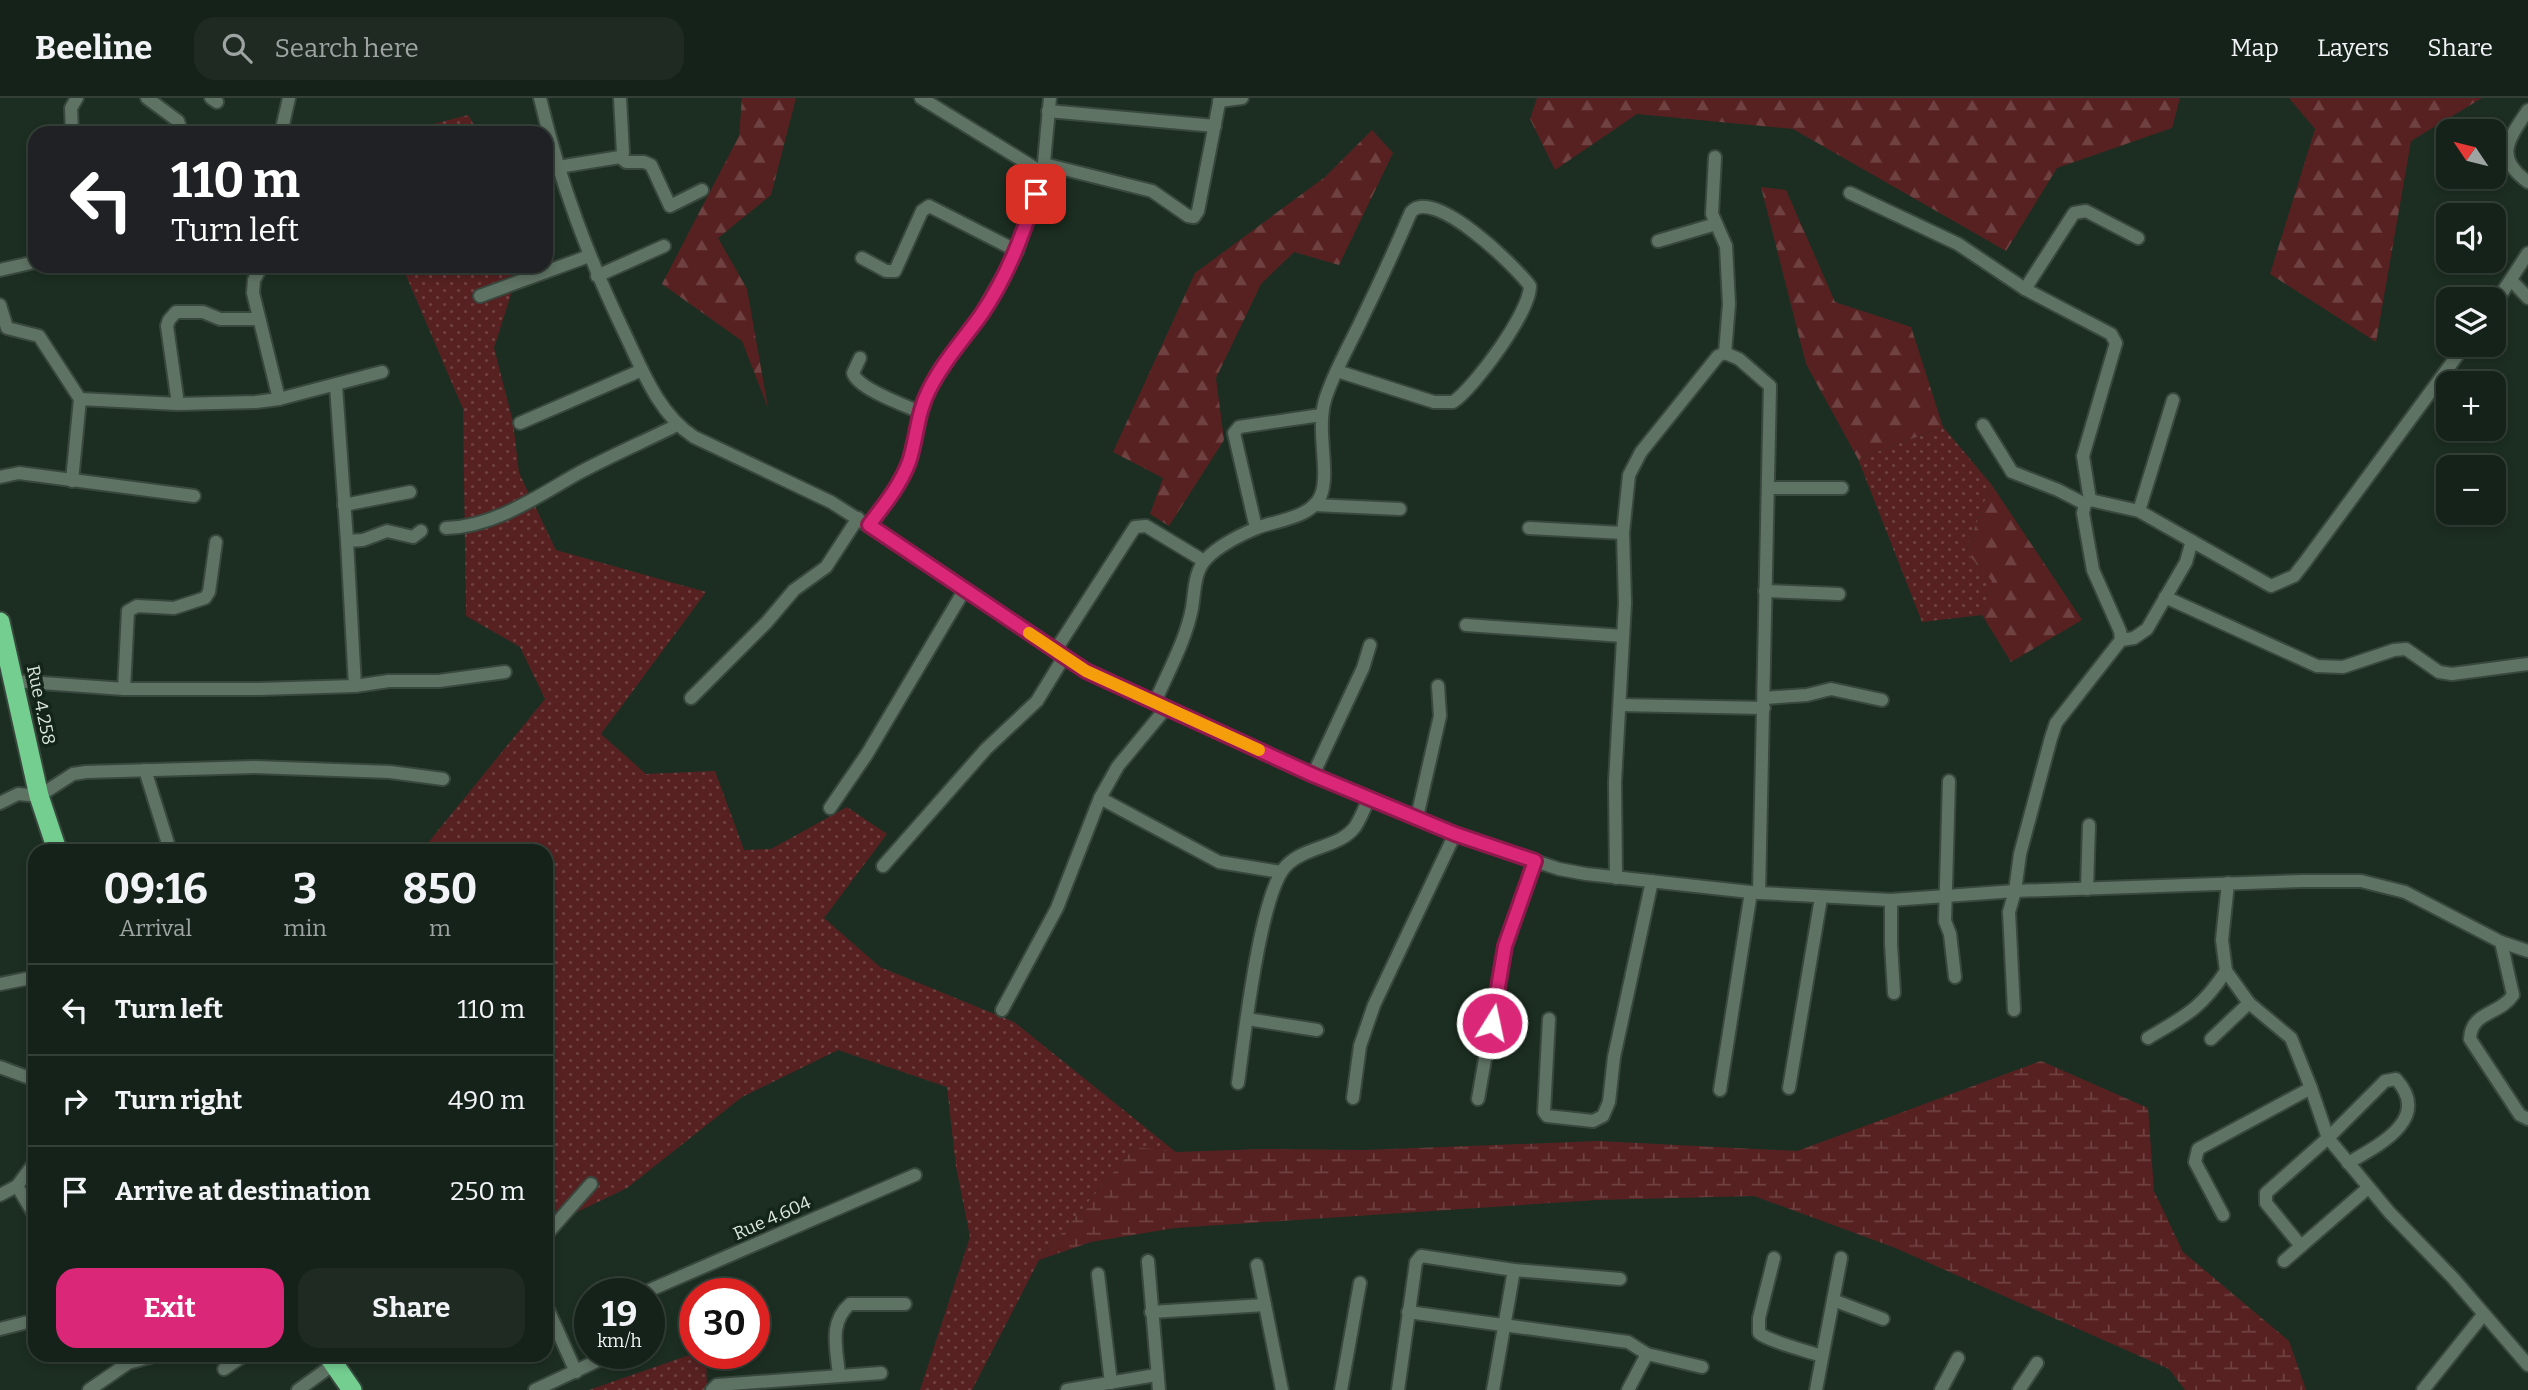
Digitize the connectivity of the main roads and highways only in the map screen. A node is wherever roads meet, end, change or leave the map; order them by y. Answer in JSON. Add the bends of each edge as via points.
{"nodes":[{"id":1,"x":0,"y":622,"type":"edge"},
{"id":2,"x":55,"y":844,"type":"edge"},
{"id":3,"x":333,"y":1362,"type":"edge"},
{"id":4,"x":352,"y":1390,"type":"edge"}],
"edges":[{"from":1,"to":2,"type":"highway","name":"Rue 4.258","via":[[39,796]]},
{"from":3,"to":4,"type":"highway"}]}
